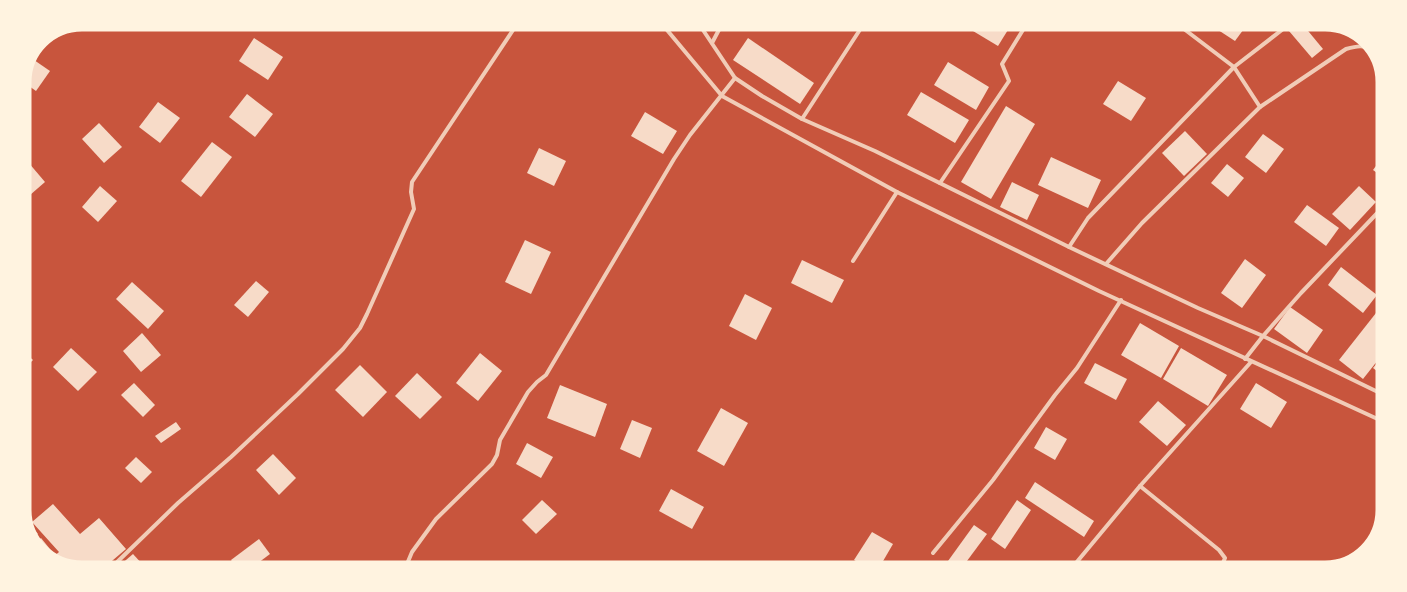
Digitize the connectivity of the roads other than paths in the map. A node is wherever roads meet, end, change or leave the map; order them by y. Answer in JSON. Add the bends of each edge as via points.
{"nodes":[{"id":1,"x":514,"y":29,"type":"edge"},
{"id":2,"x":666,"y":29,"type":"edge"},
{"id":3,"x":702,"y":29,"type":"edge"},
{"id":4,"x":719,"y":29,"type":"edge"},
{"id":5,"x":860,"y":29,"type":"edge"},
{"id":6,"x":1024,"y":29,"type":"edge"},
{"id":7,"x":1184,"y":29,"type":"edge"},
{"id":8,"x":1283,"y":29,"type":"edge"},
{"id":9,"x":712,"y":43,"type":"junction"},
{"id":10,"x":1363,"y":46,"type":"edge"},
{"id":11,"x":1234,"y":67,"type":"junction"},
{"id":12,"x":735,"y":78,"type":"junction"},
{"id":13,"x":722,"y":96,"type":"junction"},
{"id":14,"x":1260,"y":107,"type":"junction"},
{"id":15,"x":802,"y":118,"type":"junction"},
{"id":16,"x":940,"y":183,"type":"junction"},
{"id":17,"x":897,"y":192,"type":"junction"},
{"id":18,"x":1378,"y":212,"type":"edge"},
{"id":19,"x":1069,"y":247,"type":"junction"},
{"id":20,"x":853,"y":261,"type":"dead end"},
{"id":21,"x":1106,"y":264,"type":"junction"},
{"id":22,"x":1120,"y":300,"type":"junction"},
{"id":23,"x":1263,"y":336,"type":"junction"},
{"id":24,"x":1245,"y":358,"type":"junction"},
{"id":25,"x":1251,"y":362,"type":"junction"},
{"id":26,"x":1378,"y":392,"type":"edge"},
{"id":27,"x":1378,"y":419,"type":"edge"},
{"id":28,"x":1140,"y":486,"type":"junction"},
{"id":29,"x":933,"y":553,"type":"dead end"},
{"id":30,"x":116,"y":563,"type":"edge"},
{"id":31,"x":408,"y":563,"type":"edge"},
{"id":32,"x":1076,"y":563,"type":"edge"},
{"id":33,"x":1223,"y":563,"type":"edge"}],
"edges":[{"from":1,"to":30,"type":"street","via":[[412,182],[414,209],[360,328],[298,394]]},
{"from":2,"to":13,"type":"street"},
{"from":3,"to":9,"type":"street"},
{"from":4,"to":9,"type":"street"},
{"from":5,"to":15,"type":"street"},
{"from":6,"to":16,"type":"street","via":[[1002,64],[1009,81]]},
{"from":7,"to":11,"type":"street"},
{"from":8,"to":11,"type":"street"},
{"from":9,"to":12,"type":"street"},
{"from":10,"to":14,"type":"street","via":[[1346,49]]},
{"from":11,"to":14,"type":"street"},
{"from":11,"to":19,"type":"street","via":[[1088,218]]},
{"from":12,"to":13,"type":"street"},
{"from":12,"to":15,"type":"street"},
{"from":13,"to":17,"type":"street"},
{"from":13,"to":31,"type":"street","via":[[674,159],[546,374],[528,392],[500,440],[492,464],[436,519],[412,552]]},
{"from":14,"to":21,"type":"street","via":[[1142,223]]},
{"from":15,"to":16,"type":"street"},
{"from":16,"to":19,"type":"street"},
{"from":17,"to":20,"type":"street"},
{"from":17,"to":22,"type":"street"},
{"from":18,"to":23,"type":"street"},
{"from":19,"to":21,"type":"street"},
{"from":21,"to":23,"type":"street"},
{"from":22,"to":24,"type":"street"},
{"from":22,"to":29,"type":"street","via":[[1077,368],[993,480]]},
{"from":23,"to":24,"type":"street"},
{"from":23,"to":26,"type":"street"},
{"from":24,"to":25,"type":"street"},
{"from":25,"to":27,"type":"street"},
{"from":25,"to":28,"type":"street"},
{"from":28,"to":32,"type":"street"},
{"from":28,"to":33,"type":"street","via":[[1219,550],[1225,558]]}]}
